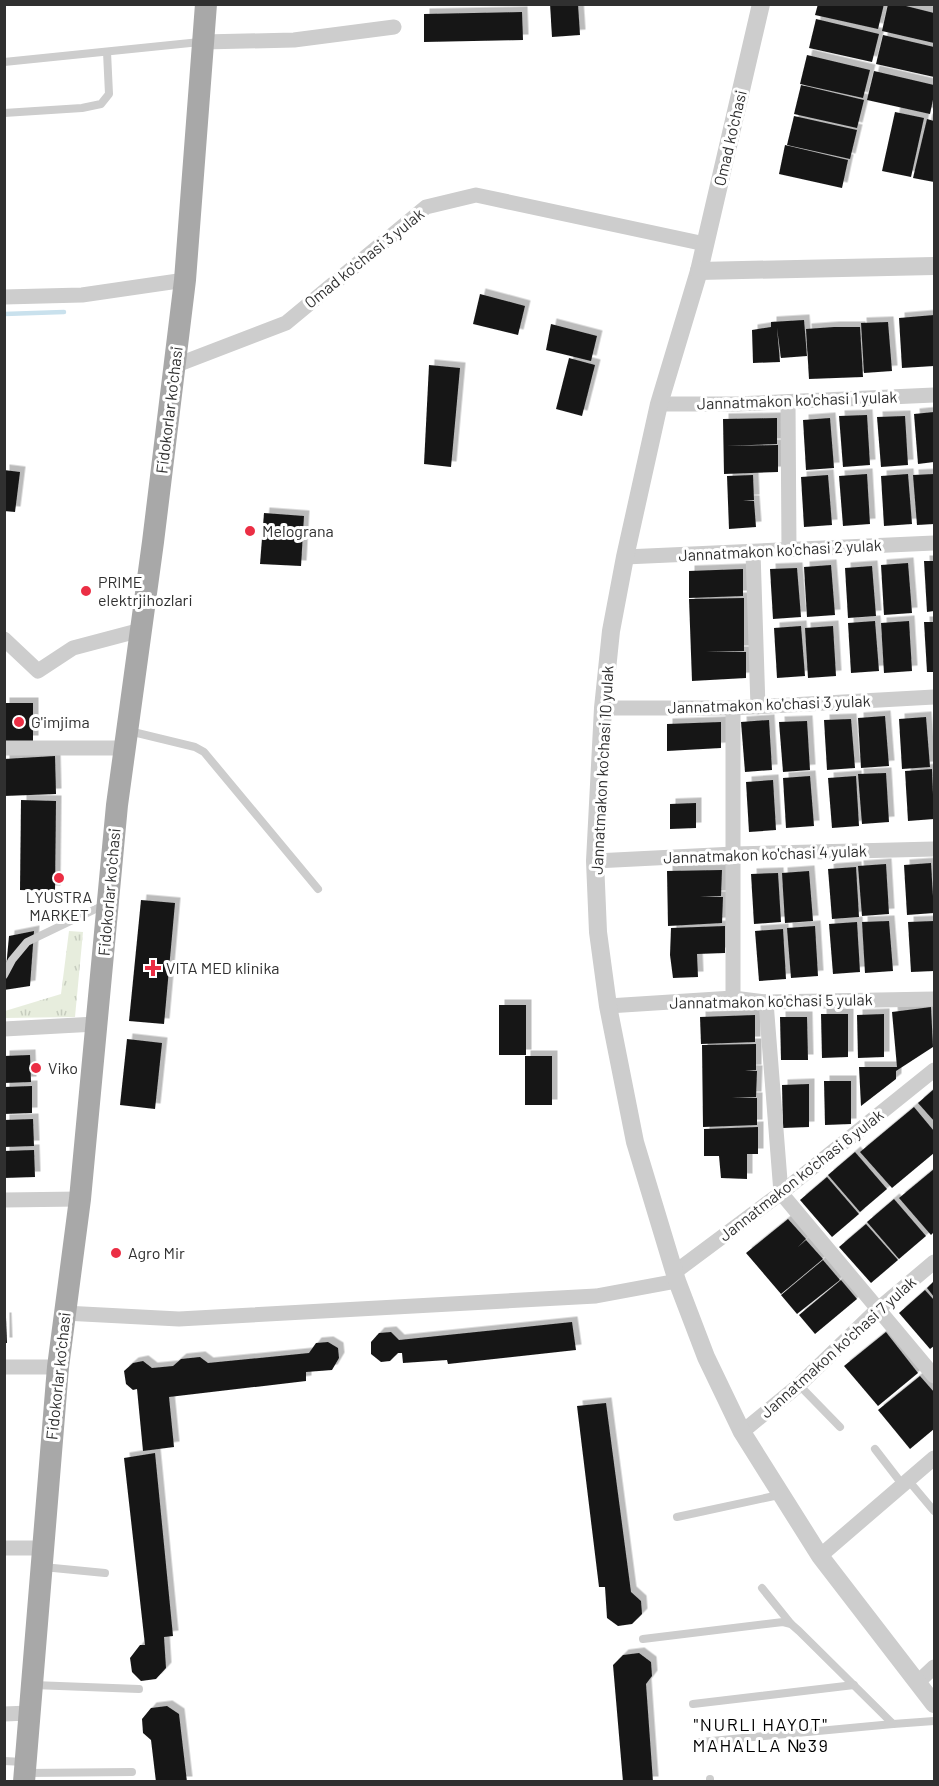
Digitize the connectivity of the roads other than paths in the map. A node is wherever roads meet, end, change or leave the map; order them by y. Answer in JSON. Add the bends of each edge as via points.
{"nodes":[{"id":1,"x":206,"y":4,"type":"edge"},
{"id":2,"x":761,"y":4,"type":"edge"},
{"id":3,"x":394,"y":27,"type":"dead end"},
{"id":4,"x":203,"y":42,"type":"junction"},
{"id":5,"x":107,"y":52,"type":"junction"},
{"id":6,"x":4,"y":62,"type":"edge"},
{"id":7,"x":4,"y":113,"type":"edge"},
{"id":8,"x":705,"y":243,"type":"junction"},
{"id":9,"x":934,"y":266,"type":"edge"},
{"id":10,"x":699,"y":271,"type":"junction"},
{"id":11,"x":185,"y":280,"type":"junction"},
{"id":12,"x":4,"y":297,"type":"edge"},
{"id":13,"x":174,"y":366,"type":"junction"},
{"id":14,"x":934,"y":395,"type":"edge"},
{"id":15,"x":788,"y":402,"type":"junction"},
{"id":16,"x":659,"y":404,"type":"junction"},
{"id":17,"x":934,"y":543,"type":"edge"},
{"id":18,"x":789,"y":550,"type":"junction"},
{"id":19,"x":753,"y":552,"type":"junction"},
{"id":20,"x":625,"y":557,"type":"junction"},
{"id":21,"x":141,"y":630,"type":"junction"},
{"id":22,"x":4,"y":639,"type":"edge"},
{"id":23,"x":934,"y":697,"type":"edge"},
{"id":24,"x":758,"y":706,"type":"junction"},
{"id":25,"x":603,"y":708,"type":"junction"},
{"id":26,"x":733,"y":708,"type":"junction"},
{"id":27,"x":126,"y":739,"type":"junction"},
{"id":28,"x":4,"y":748,"type":"edge"},
{"id":29,"x":934,"y":849,"type":"edge"},
{"id":30,"x":734,"y":854,"type":"junction"},
{"id":31,"x":595,"y":861,"type":"junction"},
{"id":32,"x":318,"y":889,"type":"dead end"},
{"id":33,"x":108,"y":903,"type":"junction"},
{"id":34,"x":4,"y":975,"type":"edge"},
{"id":35,"x":733,"y":998,"type":"junction"},
{"id":36,"x":934,"y":999,"type":"edge"},
{"id":37,"x":766,"y":1002,"type":"junction"},
{"id":38,"x":608,"y":1006,"type":"junction"},
{"id":39,"x":96,"y":1024,"type":"junction"},
{"id":40,"x":4,"y":1029,"type":"edge"},
{"id":41,"x":934,"y":1070,"type":"edge"},
{"id":42,"x":781,"y":1193,"type":"junction"},
{"id":43,"x":80,"y":1199,"type":"junction"},
{"id":44,"x":4,"y":1200,"type":"edge"},
{"id":45,"x":934,"y":1262,"type":"edge"},
{"id":46,"x":676,"y":1276,"type":"junction"},
{"id":47,"x":877,"y":1310,"type":"junction"},
{"id":48,"x":64,"y":1313,"type":"junction"},
{"id":49,"x":4,"y":1367,"type":"edge"},
{"id":50,"x":58,"y":1367,"type":"junction"},
{"id":51,"x":934,"y":1376,"type":"edge"},
{"id":52,"x":799,"y":1385,"type":"junction"},
{"id":53,"x":840,"y":1427,"type":"dead end"},
{"id":54,"x":742,"y":1432,"type":"junction"},
{"id":55,"x":875,"y":1449,"type":"dead end"},
{"id":56,"x":934,"y":1458,"type":"edge"},
{"id":57,"x":905,"y":1482,"type":"junction"},
{"id":58,"x":781,"y":1494,"type":"junction"},
{"id":59,"x":934,"y":1511,"type":"edge"},
{"id":60,"x":677,"y":1517,"type":"dead end"},
{"id":61,"x":4,"y":1548,"type":"edge"},
{"id":62,"x":820,"y":1556,"type":"junction"},
{"id":63,"x":42,"y":1557,"type":"junction"},
{"id":64,"x":105,"y":1573,"type":"dead end"},
{"id":65,"x":762,"y":1588,"type":"dead end"},
{"id":66,"x":791,"y":1624,"type":"junction"},
{"id":67,"x":643,"y":1639,"type":"dead end"},
{"id":68,"x":934,"y":1667,"type":"edge"},
{"id":69,"x":917,"y":1683,"type":"junction"},
{"id":70,"x":32,"y":1685,"type":"junction"},
{"id":71,"x":854,"y":1685,"type":"junction"},
{"id":72,"x":139,"y":1689,"type":"dead end"},
{"id":73,"x":693,"y":1704,"type":"dead end"},
{"id":74,"x":934,"y":1704,"type":"edge"},
{"id":75,"x":29,"y":1713,"type":"junction"},
{"id":76,"x":4,"y":1714,"type":"edge"},
{"id":77,"x":934,"y":1721,"type":"edge"},
{"id":78,"x":893,"y":1725,"type":"junction"},
{"id":79,"x":701,"y":1742,"type":"dead end"},
{"id":80,"x":20,"y":1770,"type":"edge"},
{"id":81,"x":132,"y":1772,"type":"dead end"}],
"edges":[{"from":1,"to":4,"type":"main road","name":"Fidokorlar ko'chasi"},
{"from":2,"to":8,"type":"street","name":"Omad ko'chasi"},
{"from":3,"to":4,"type":"street","via":[[294,40]]},
{"from":4,"to":5,"type":"lane"},
{"from":4,"to":11,"type":"main road","name":"Fidokorlar ko'chasi"},
{"from":5,"to":6,"type":"lane"},
{"from":5,"to":7,"type":"lane","via":[[109,94],[101,104]]},
{"from":8,"to":10,"type":"street","name":"Omad ko'chasi"},
{"from":8,"to":13,"type":"street","name":"Omad ko'chasi 3 yulak","via":[[476,195],[426,207],[286,323]]},
{"from":9,"to":10,"type":"street"},
{"from":10,"to":16,"type":"street","name":"Jannatmakon ko'chasi 10 yulak"},
{"from":11,"to":12,"type":"street","via":[[82,295]]},
{"from":11,"to":13,"type":"main road","name":"Fidokorlar ko'chasi"},
{"from":13,"to":21,"type":"main road","name":"Fidokorlar ko'chasi"},
{"from":14,"to":15,"type":"street","name":"Jannatmakon ko'chasi 1 yulak"},
{"from":15,"to":16,"type":"street","name":"Jannatmakon ko'chasi 1 yulak"},
{"from":15,"to":18,"type":"street"},
{"from":16,"to":20,"type":"street","name":"Jannatmakon ko'chasi 10 yulak"},
{"from":17,"to":18,"type":"street","name":"Jannatmakon ko'chasi 2 yulak"},
{"from":18,"to":19,"type":"street","name":"Jannatmakon ko'chasi 2 yulak"},
{"from":19,"to":20,"type":"street","name":"Jannatmakon ko'chasi 2 yulak"},
{"from":19,"to":24,"type":"street"},
{"from":20,"to":25,"type":"street","name":"Jannatmakon ko'chasi 10 yulak","via":[[611,632]]},
{"from":21,"to":22,"type":"street","via":[[73,648],[38,671]]},
{"from":21,"to":27,"type":"main road","name":"Fidokorlar ko'chasi"},
{"from":23,"to":24,"type":"street","name":"Jannatmakon ko'chasi 3 yulak"},
{"from":24,"to":26,"type":"street","name":"Jannatmakon ko'chasi 3 yulak"},
{"from":25,"to":26,"type":"street","name":"Jannatmakon ko'chasi 3 yulak"},
{"from":25,"to":31,"type":"street","name":"Jannatmakon ko'chasi 10 yulak"},
{"from":26,"to":30,"type":"street"},
{"from":27,"to":28,"type":"street"},
{"from":27,"to":32,"type":"lane","via":[[195,747],[204,752]]},
{"from":27,"to":33,"type":"main road","name":"Fidokorlar ko'chasi"},
{"from":29,"to":30,"type":"street","name":"Jannatmakon ko'chasi 4 yulak"},
{"from":30,"to":31,"type":"street","name":"Jannatmakon ko'chasi 4 yulak"},
{"from":30,"to":35,"type":"street"},
{"from":31,"to":38,"type":"street","name":"Jannatmakon ko'chasi 10 yulak","via":[[598,932]]},
{"from":33,"to":34,"type":"lane","via":[[27,942]]},
{"from":33,"to":39,"type":"main road","name":"Fidokorlar ko'chasi"},
{"from":35,"to":37,"type":"street","name":"Jannatmakon ko'chasi 5 yulak"},
{"from":35,"to":38,"type":"street","name":"Jannatmakon ko'chasi 5 yulak"},
{"from":36,"to":37,"type":"street","name":"Jannatmakon ko'chasi 5 yulak"},
{"from":37,"to":42,"type":"street"},
{"from":38,"to":46,"type":"street","name":"Jannatmakon ko'chasi 10 yulak","via":[[635,1142]]},
{"from":39,"to":40,"type":"street"},
{"from":39,"to":43,"type":"main road","name":"Fidokorlar ko'chasi"},
{"from":41,"to":42,"type":"street","name":"Jannatmakon ko'chasi 6 yulak"},
{"from":42,"to":46,"type":"street","name":"Jannatmakon ko'chasi 6 yulak"},
{"from":42,"to":47,"type":"street"},
{"from":43,"to":44,"type":"street"},
{"from":43,"to":48,"type":"main road","name":"Fidokorlar ko'chasi"},
{"from":45,"to":47,"type":"street","name":"Jannatmakon ko'chasi 7 yulak"},
{"from":46,"to":48,"type":"street","via":[[596,1296],[191,1318]]},
{"from":46,"to":54,"type":"street","name":"Jannatmakon ko'chasi 10 yulak","via":[[706,1357]]},
{"from":47,"to":51,"type":"street"},
{"from":47,"to":52,"type":"street","name":"Jannatmakon ko'chasi 7 yulak"},
{"from":48,"to":50,"type":"main road","name":"Fidokorlar ko'chasi"},
{"from":49,"to":50,"type":"street"},
{"from":50,"to":63,"type":"main road","name":"Fidokorlar ko'chasi"},
{"from":52,"to":53,"type":"lane"},
{"from":52,"to":54,"type":"street","name":"Jannatmakon ko'chasi 7 yulak"},
{"from":54,"to":58,"type":"street","name":"Jannatmakon ko'chasi 10 yulak"},
{"from":55,"to":57,"type":"lane"},
{"from":56,"to":57,"type":"street"},
{"from":57,"to":59,"type":"lane"},
{"from":57,"to":62,"type":"street"},
{"from":58,"to":60,"type":"lane"},
{"from":58,"to":62,"type":"street","name":"Jannatmakon ko'chasi 10 yulak"},
{"from":61,"to":63,"type":"street"},
{"from":62,"to":69,"type":"street","name":"Jannatmakon ko'chasi 10 yulak"},
{"from":63,"to":64,"type":"lane"},
{"from":63,"to":70,"type":"main road","name":"Fidokorlar ko'chasi"},
{"from":65,"to":66,"type":"lane"},
{"from":66,"to":67,"type":"lane"},
{"from":66,"to":71,"type":"lane"},
{"from":68,"to":69,"type":"street"},
{"from":69,"to":74,"type":"street","name":"Jannatmakon ko'chasi 10 yulak"},
{"from":70,"to":72,"type":"lane"},
{"from":70,"to":75,"type":"main road","name":"Fidokorlar ko'chasi"},
{"from":71,"to":73,"type":"lane"},
{"from":71,"to":78,"type":"lane"},
{"from":75,"to":76,"type":"street"},
{"from":75,"to":80,"type":"main road","name":"Fidokorlar ko'chasi"},
{"from":77,"to":78,"type":"lane"},
{"from":78,"to":79,"type":"lane"},
{"from":80,"to":81,"type":"lane"}]}
